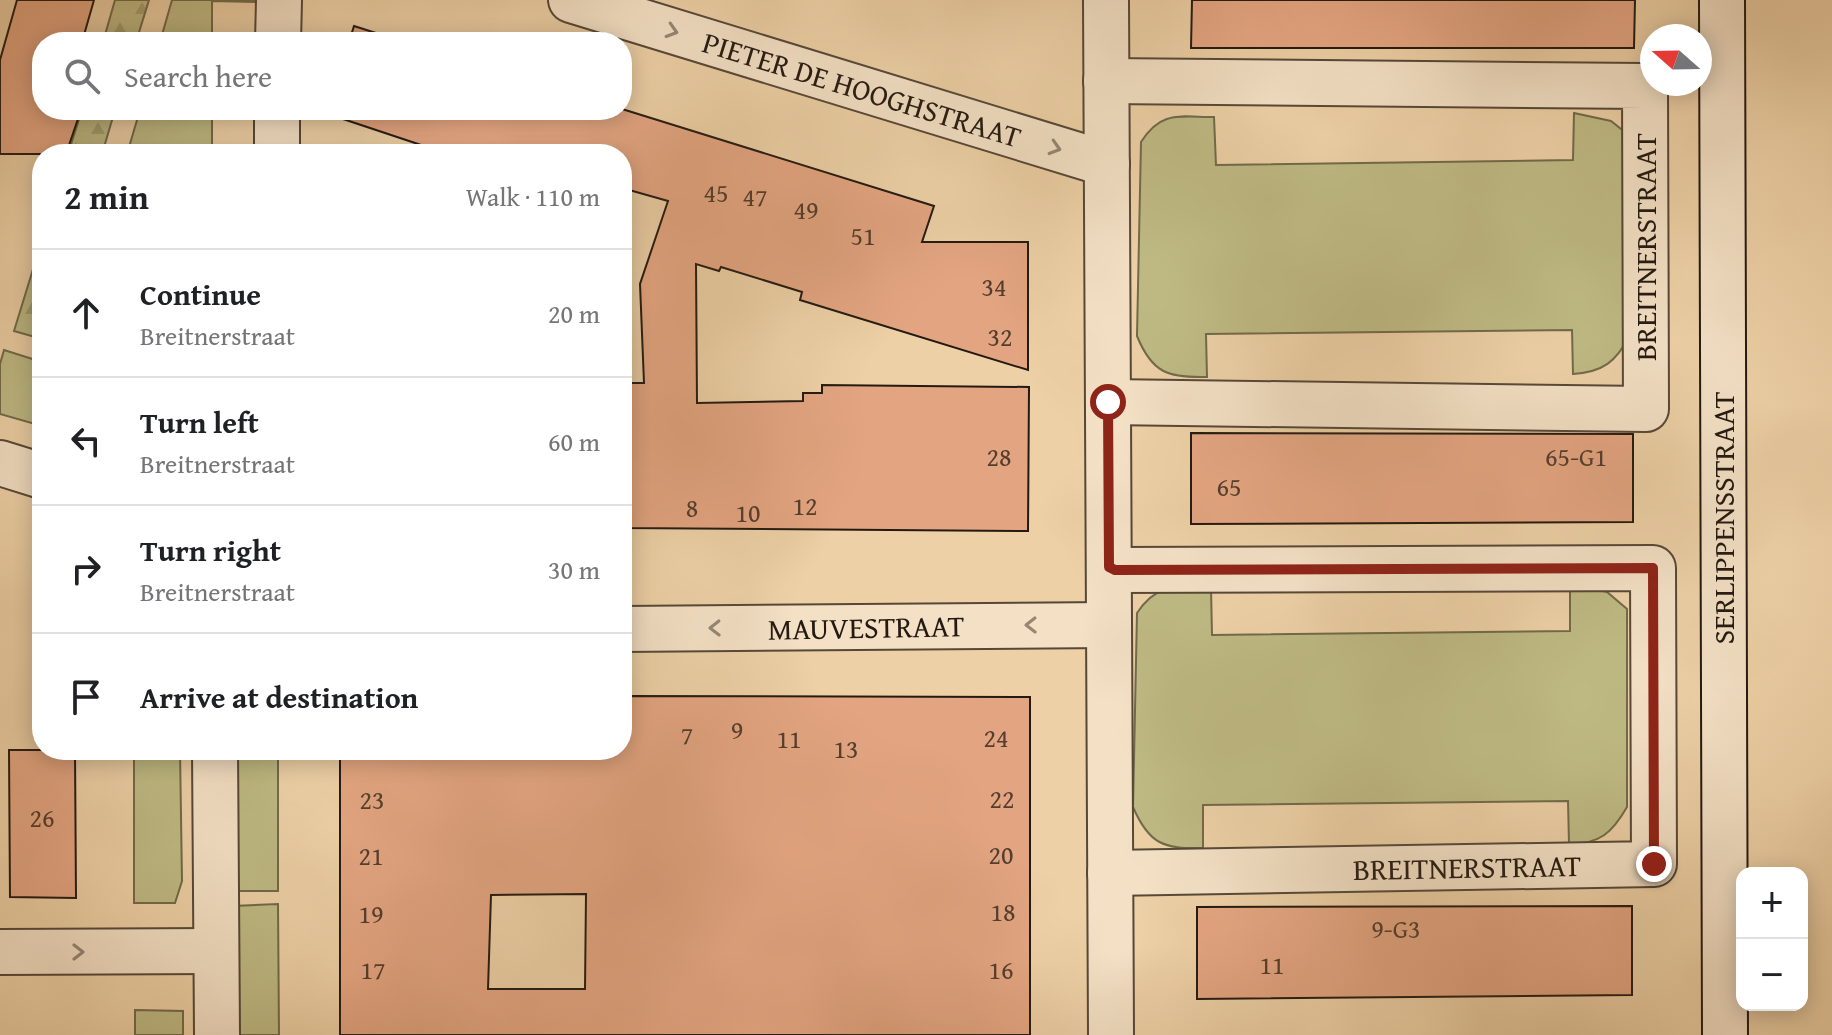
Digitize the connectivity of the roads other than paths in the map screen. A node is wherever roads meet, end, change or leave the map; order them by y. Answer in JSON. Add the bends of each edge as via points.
{"nodes":[{"id":1,"x":279,"y":0,"type":"edge"},
{"id":2,"x":571,"y":0,"type":"edge"},
{"id":3,"x":1106,"y":0,"type":"edge"},
{"id":4,"x":1722,"y":0,"type":"edge"},
{"id":5,"x":278,"y":32,"type":"edge"},
{"id":6,"x":1106,"y":81,"type":"junction"},
{"id":7,"x":277,"y":120,"type":"edge"},
{"id":8,"x":277,"y":144,"type":"edge"},
{"id":9,"x":1107,"y":164,"type":"junction"},
{"id":10,"x":1108,"y":402,"type":"junction"},
{"id":11,"x":0,"y":463,"type":"edge"},
{"id":12,"x":32,"y":473,"type":"edge"},
{"id":13,"x":1109,"y":567,"type":"junction"},
{"id":14,"x":1109,"y":625,"type":"junction"},
{"id":15,"x":632,"y":629,"type":"edge"},
{"id":16,"x":215,"y":760,"type":"edge"},
{"id":17,"x":1110,"y":873,"type":"junction"},
{"id":18,"x":215,"y":951,"type":"junction"},
{"id":19,"x":0,"y":952,"type":"edge"},
{"id":20,"x":217,"y":1035,"type":"edge"},
{"id":21,"x":1111,"y":1035,"type":"edge"},
{"id":22,"x":1725,"y":1035,"type":"edge"}],
"edges":[{"from":1,"to":5,"type":"street"},
{"from":2,"to":9,"type":"street","name":"PIETER DE HOOGHSTRAAT","one_way":true},
{"from":3,"to":6,"type":"street"},
{"from":4,"to":22,"type":"street","name":"SERLIPPENSSTRAAT"},
{"from":6,"to":9,"type":"street"},
{"from":6,"to":10,"type":"street","name":"BREITNERSTRAAT","via":[[1645,86],[1646,409]]},
{"from":7,"to":8,"type":"street"},
{"from":9,"to":10,"type":"street"},
{"from":10,"to":13,"type":"street"},
{"from":11,"to":12,"type":"street"},
{"from":13,"to":14,"type":"street"},
{"from":13,"to":17,"type":"street","name":"BREITNERSTRAAT","via":[[1653,568],[1654,864]]},
{"from":14,"to":15,"type":"street","name":"MAUVESTRAAT","one_way":true},
{"from":14,"to":17,"type":"street"},
{"from":16,"to":18,"type":"street"},
{"from":17,"to":21,"type":"street"},
{"from":19,"to":18,"type":"street","one_way":true},
{"from":18,"to":20,"type":"street"}]}
